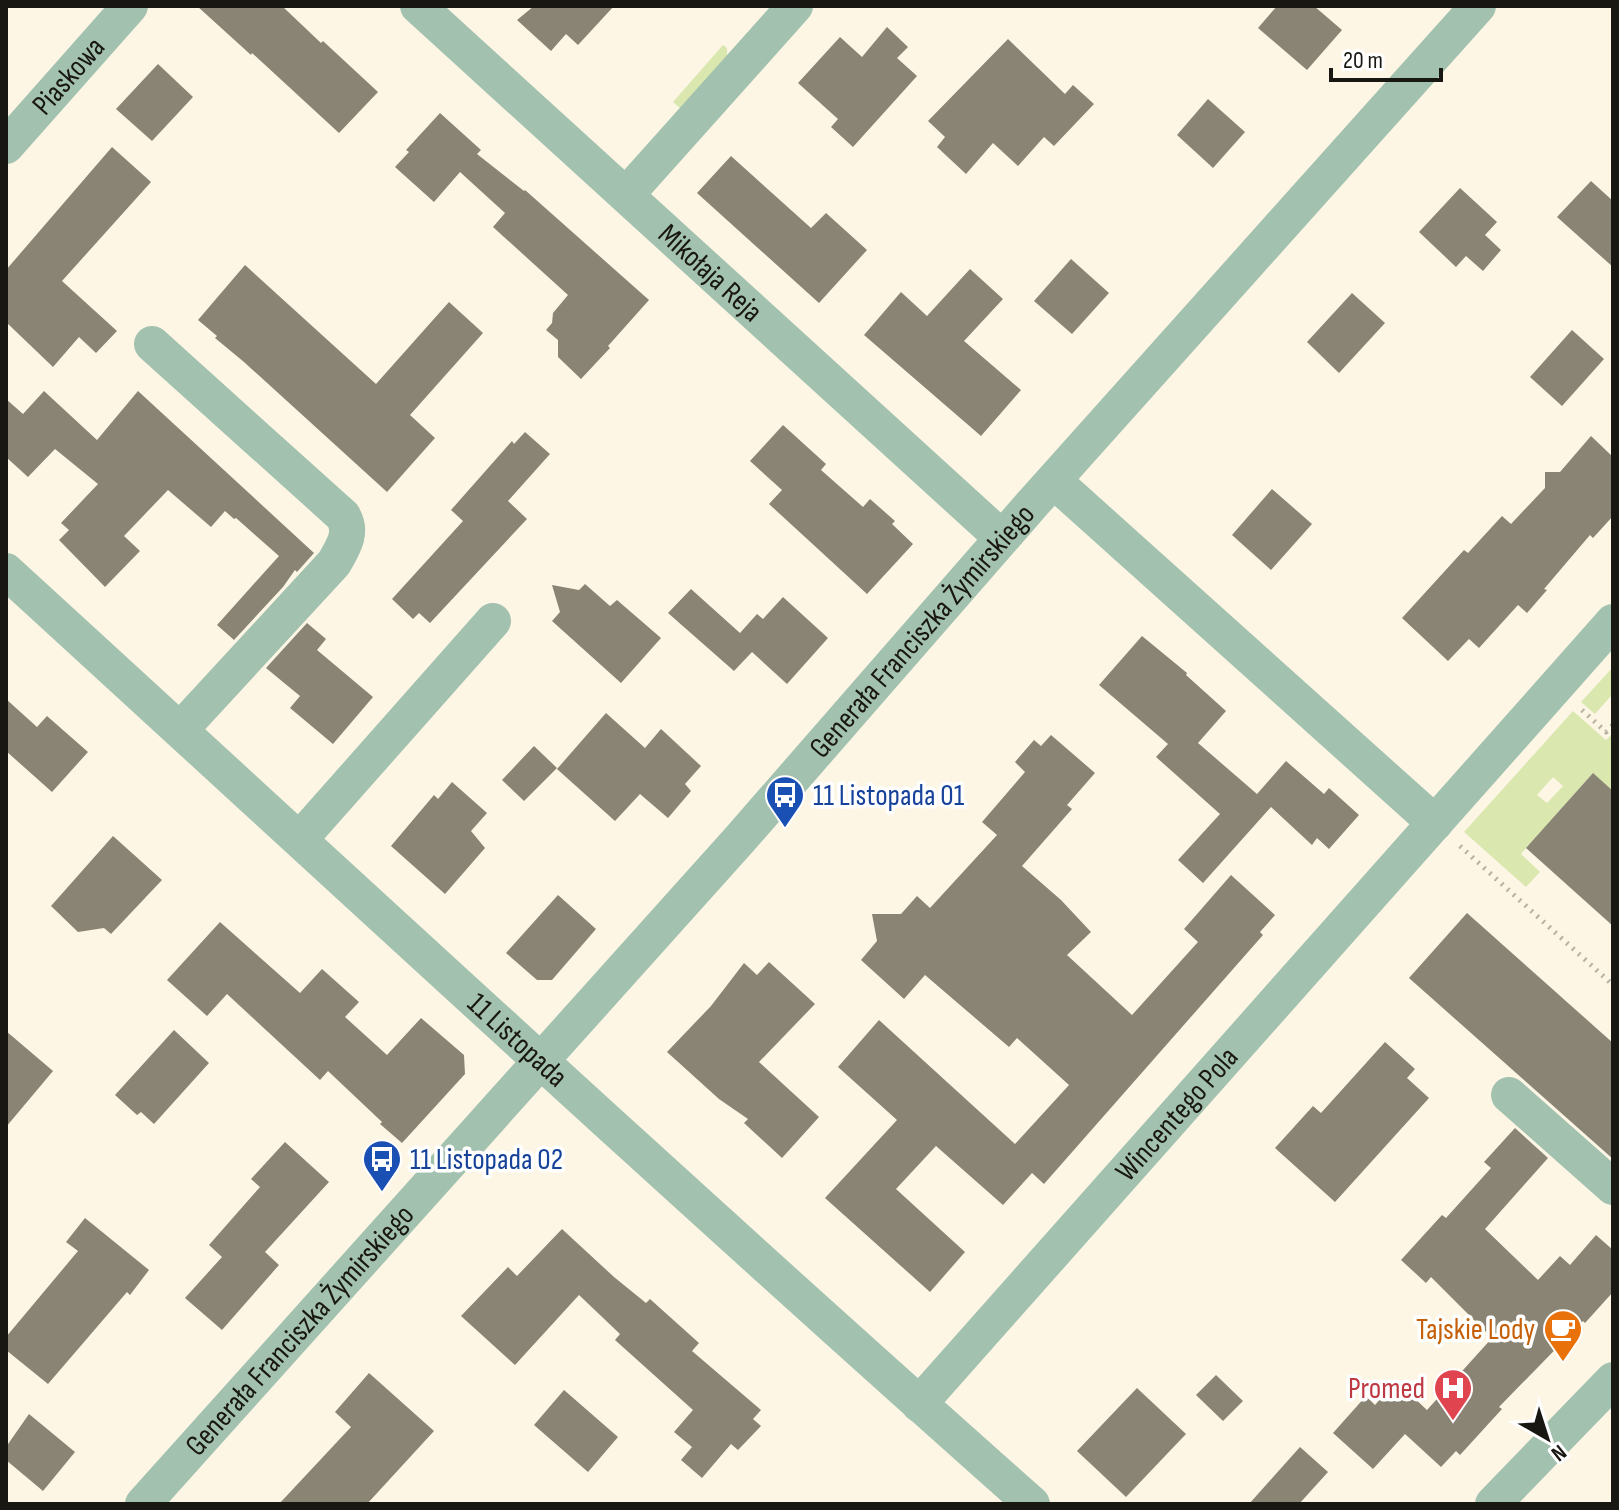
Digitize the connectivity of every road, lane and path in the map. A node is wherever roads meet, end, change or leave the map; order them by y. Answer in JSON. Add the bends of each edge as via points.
{"nodes":[{"id":1,"x":130,"y":6,"type":"edge"},
{"id":2,"x":418,"y":6,"type":"edge"},
{"id":3,"x":795,"y":6,"type":"edge"},
{"id":4,"x":1478,"y":6,"type":"edge"},
{"id":5,"x":6,"y":146,"type":"edge"},
{"id":6,"x":626,"y":195,"type":"junction"},
{"id":7,"x":152,"y":344,"type":"dead end"},
{"id":8,"x":1054,"y":481,"type":"junction"},
{"id":9,"x":1002,"y":538,"type":"junction"},
{"id":10,"x":13,"y":590,"type":"edge"},
{"id":11,"x":493,"y":621,"type":"dead end"},
{"id":12,"x":1613,"y":622,"type":"edge"},
{"id":13,"x":180,"y":730,"type":"junction"},
{"id":14,"x":1435,"y":823,"type":"junction"},
{"id":15,"x":300,"y":839,"type":"junction"},
{"id":16,"x":1613,"y":985,"type":"edge"},
{"id":17,"x":541,"y":1060,"type":"junction"},
{"id":18,"x":1509,"y":1095,"type":"dead end"},
{"id":19,"x":1613,"y":1187,"type":"edge"},
{"id":20,"x":1613,"y":1380,"type":"edge"},
{"id":21,"x":919,"y":1404,"type":"junction"},
{"id":22,"x":143,"y":1504,"type":"edge"},
{"id":23,"x":1032,"y":1504,"type":"edge"},
{"id":24,"x":1493,"y":1504,"type":"edge"}],
"edges":[{"from":1,"to":5,"type":"street","name":"Piaskowa"},
{"from":2,"to":6,"type":"street","name":"Mikołaja Reja"},
{"from":3,"to":6,"type":"street"},
{"from":4,"to":8,"type":"street","name":"Generała Franciszka Żymirskiego"},
{"from":6,"to":9,"type":"street","name":"Mikołaja Reja"},
{"from":7,"to":13,"type":"street","via":[[348,525],[334,563]]},
{"from":8,"to":9,"type":"street","name":"Generała Franciszka Żymirskiego"},
{"from":8,"to":14,"type":"street"},
{"from":9,"to":17,"type":"street","name":"Generała Franciszka Żymirskiego"},
{"from":10,"to":13,"type":"street","name":"11 Listopada"},
{"from":11,"to":15,"type":"street"},
{"from":12,"to":14,"type":"street","name":"Wincentego Pola"},
{"from":13,"to":15,"type":"street","name":"11 Listopada"},
{"from":14,"to":16,"type":"path"},
{"from":14,"to":21,"type":"street","name":"Wincentego Pola"},
{"from":15,"to":17,"type":"street","name":"11 Listopada"},
{"from":17,"to":21,"type":"street","name":"11 Listopada"},
{"from":17,"to":22,"type":"street","name":"Generała Franciszka Żymirskiego"},
{"from":18,"to":19,"type":"street"},
{"from":20,"to":24,"type":"street"},
{"from":21,"to":23,"type":"street","name":"11 Listopada"}]}
